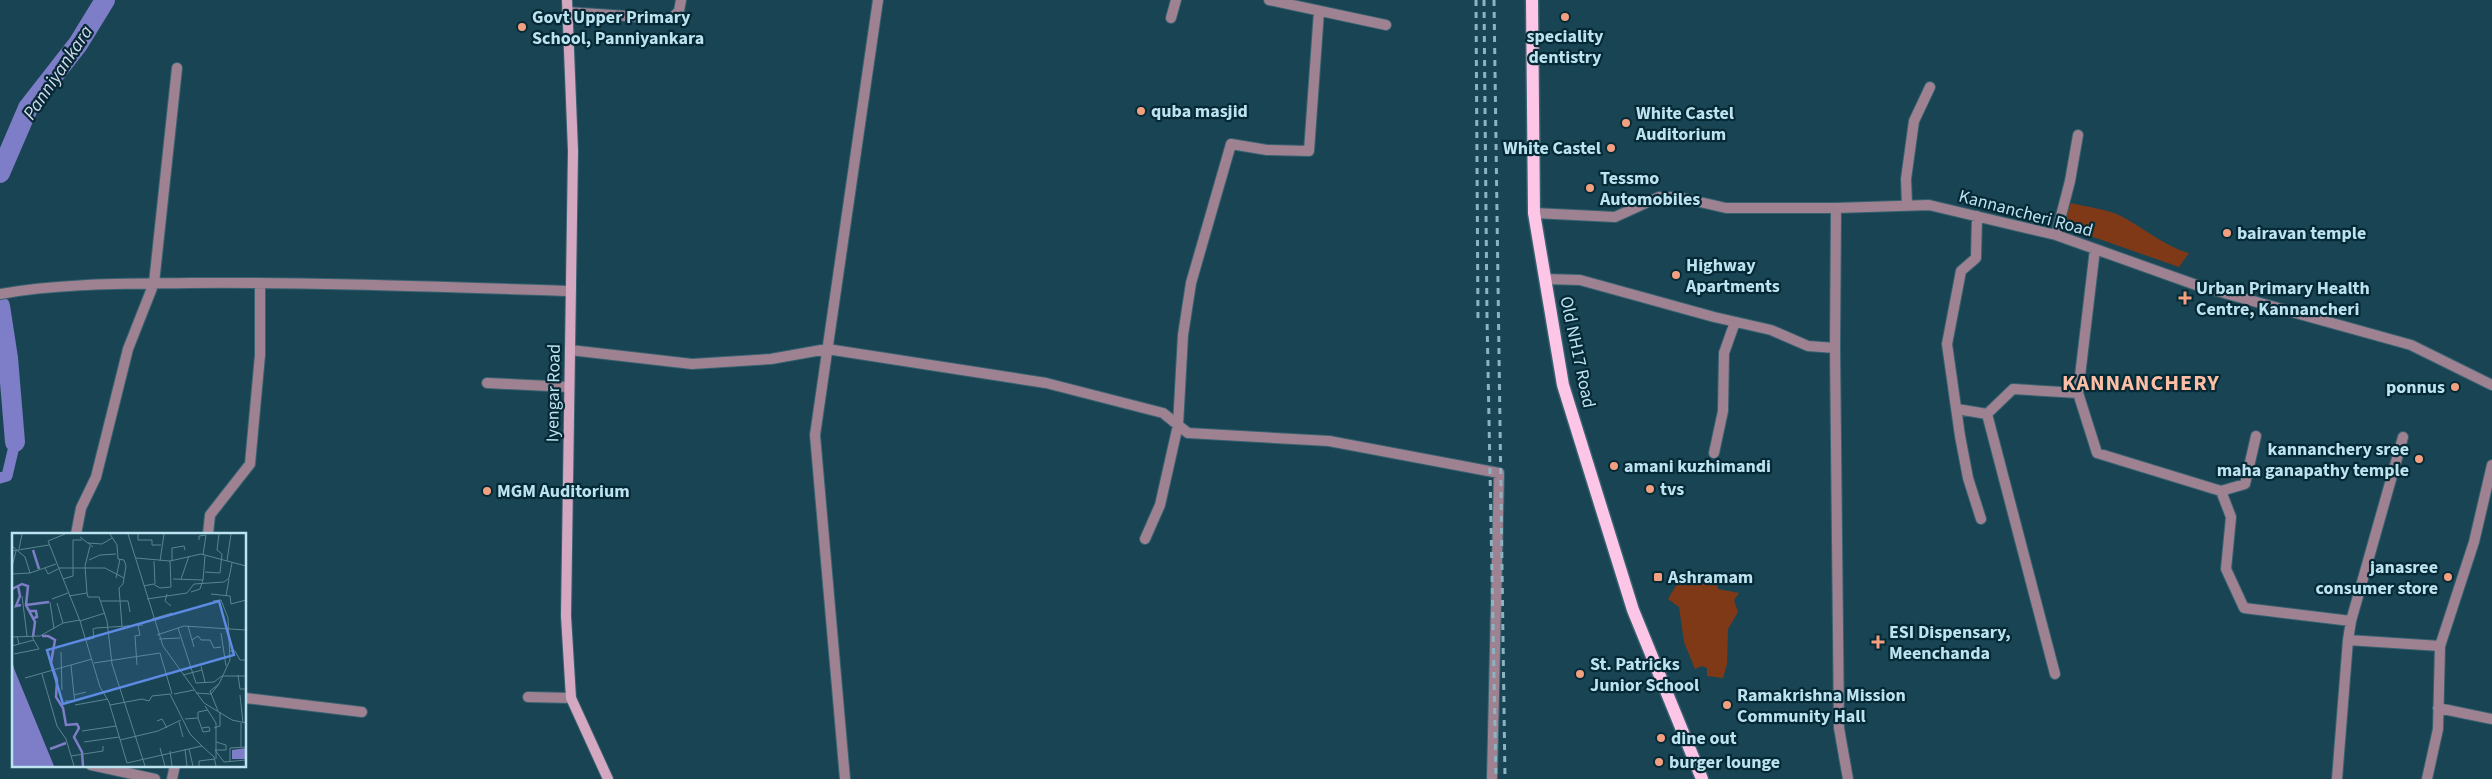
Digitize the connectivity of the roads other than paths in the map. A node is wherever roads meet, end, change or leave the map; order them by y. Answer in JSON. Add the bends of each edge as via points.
{"nodes":[{"id":1,"x":567,"y":0,"type":"edge"},
{"id":2,"x":681,"y":0,"type":"edge"},
{"id":3,"x":878,"y":0,"type":"edge"},
{"id":4,"x":1176,"y":0,"type":"edge"},
{"id":5,"x":1269,"y":0,"type":"edge"},
{"id":6,"x":1532,"y":0,"type":"edge"},
{"id":7,"x":1319,"y":11,"type":"junction"},
{"id":8,"x":567,"y":12,"type":"junction"},
{"id":9,"x":1172,"y":18,"type":"dead end"},
{"id":10,"x":1386,"y":26,"type":"dead end"},
{"id":11,"x":177,"y":68,"type":"dead end"},
{"id":12,"x":1930,"y":87,"type":"dead end"},
{"id":13,"x":2078,"y":135,"type":"dead end"},
{"id":14,"x":1907,"y":205,"type":"junction"},
{"id":15,"x":1836,"y":208,"type":"junction"},
{"id":16,"x":1534,"y":213,"type":"junction"},
{"id":17,"x":1977,"y":216,"type":"junction"},
{"id":18,"x":2056,"y":235,"type":"junction"},
{"id":19,"x":2096,"y":249,"type":"junction"},
{"id":20,"x":1545,"y":279,"type":"junction"},
{"id":21,"x":260,"y":283,"type":"junction"},
{"id":22,"x":154,"y":284,"type":"junction"},
{"id":23,"x":571,"y":291,"type":"junction"},
{"id":24,"x":0,"y":294,"type":"edge"},
{"id":25,"x":1735,"y":322,"type":"junction"},
{"id":26,"x":1835,"y":348,"type":"junction"},
{"id":27,"x":827,"y":349,"type":"junction"},
{"id":28,"x":570,"y":350,"type":"junction"},
{"id":29,"x":487,"y":383,"type":"dead end"},
{"id":30,"x":2492,"y":385,"type":"edge"},
{"id":31,"x":569,"y":387,"type":"junction"},
{"id":32,"x":2078,"y":394,"type":"junction"},
{"id":33,"x":1957,"y":409,"type":"junction"},
{"id":34,"x":1987,"y":414,"type":"junction"},
{"id":35,"x":1178,"y":425,"type":"junction"},
{"id":36,"x":2256,"y":436,"type":"dead end"},
{"id":37,"x":2403,"y":437,"type":"dead end"},
{"id":38,"x":1714,"y":453,"type":"dead end"},
{"id":39,"x":2492,"y":465,"type":"edge"},
{"id":40,"x":2221,"y":491,"type":"junction"},
{"id":41,"x":1981,"y":519,"type":"dead end"},
{"id":42,"x":76,"y":533,"type":"edge"},
{"id":43,"x":208,"y":533,"type":"edge"},
{"id":44,"x":1145,"y":539,"type":"dead end"},
{"id":45,"x":2352,"y":620,"type":"junction"},
{"id":46,"x":2348,"y":640,"type":"junction"},
{"id":47,"x":2440,"y":646,"type":"junction"},
{"id":48,"x":2055,"y":674,"type":"dead end"},
{"id":49,"x":528,"y":697,"type":"dead end"},
{"id":50,"x":246,"y":698,"type":"edge"},
{"id":51,"x":571,"y":698,"type":"junction"},
{"id":52,"x":2438,"y":708,"type":"junction"},
{"id":53,"x":362,"y":712,"type":"dead end"},
{"id":54,"x":2492,"y":719,"type":"edge"},
{"id":55,"x":96,"y":766,"type":"edge"},
{"id":56,"x":175,"y":766,"type":"edge"},
{"id":57,"x":154,"y":779,"type":"edge"},
{"id":58,"x":172,"y":779,"type":"edge"},
{"id":59,"x":608,"y":779,"type":"edge"},
{"id":60,"x":845,"y":779,"type":"edge"},
{"id":61,"x":1492,"y":779,"type":"edge"},
{"id":62,"x":1702,"y":779,"type":"edge"},
{"id":63,"x":1848,"y":779,"type":"edge"},
{"id":64,"x":2337,"y":779,"type":"edge"},
{"id":65,"x":2427,"y":779,"type":"edge"}],
"edges":[{"from":1,"to":8,"type":"main road","name":"Iyengar Road"},
{"from":2,"to":8,"type":"street","via":[[676,17],[671,20]]},
{"from":3,"to":27,"type":"street"},
{"from":4,"to":9,"type":"street"},
{"from":5,"to":7,"type":"street"},
{"from":6,"to":16,"type":"main road","name":"Old NH17 Road"},
{"from":7,"to":10,"type":"street"},
{"from":7,"to":35,"type":"street","via":[[1308,151],[1267,150],[1231,144],[1191,283],[1183,335]]},
{"from":8,"to":23,"type":"main road","name":"Iyengar Road","via":[[573,151]]},
{"from":11,"to":22,"type":"street"},
{"from":12,"to":14,"type":"street","via":[[1914,122],[1906,179]]},
{"from":13,"to":18,"type":"street"},
{"from":14,"to":15,"type":"street","name":"Kannancheri Road"},
{"from":14,"to":17,"type":"street","name":"Kannancheri Road","via":[[1929,205]]},
{"from":15,"to":16,"type":"street","name":"Kannancheri Road","via":[[1726,208],[1678,197],[1660,197],[1615,217]]},
{"from":15,"to":26,"type":"street"},
{"from":16,"to":20,"type":"main road","name":"Old NH17 Road"},
{"from":17,"to":18,"type":"street","name":"Kannancheri Road"},
{"from":17,"to":33,"type":"street","via":[[1976,258],[1961,271],[1947,344]]},
{"from":18,"to":19,"type":"street","name":"Kannancheri Road"},
{"from":19,"to":30,"type":"street","name":"Kannancheri Road","via":[[2199,286],[2411,345]]},
{"from":19,"to":32,"type":"street"},
{"from":20,"to":25,"type":"street","via":[[1580,280]]},
{"from":20,"to":62,"type":"main road","name":"Old NH17 Road","via":[[1563,385],[1633,610]]},
{"from":21,"to":22,"type":"street"},
{"from":21,"to":23,"type":"street"},
{"from":21,"to":43,"type":"street","via":[[260,355],[250,464],[210,515]]},
{"from":22,"to":24,"type":"street"},
{"from":22,"to":42,"type":"street","via":[[128,349],[96,477],[81,508]]},
{"from":23,"to":28,"type":"main road","name":"Iyengar Road"},
{"from":25,"to":26,"type":"street","via":[[1771,330],[1808,346]]},
{"from":25,"to":38,"type":"street","via":[[1724,353],[1723,411]]},
{"from":26,"to":63,"type":"street","via":[[1839,728]]},
{"from":27,"to":28,"type":"street","via":[[772,359],[692,364]]},
{"from":27,"to":35,"type":"street","via":[[1046,383],[1163,413]]},
{"from":27,"to":60,"type":"street","via":[[815,435]]},
{"from":28,"to":31,"type":"main road","name":"Iyengar Road"},
{"from":29,"to":31,"type":"street"},
{"from":31,"to":51,"type":"main road","name":"Iyengar Road","via":[[566,616]]},
{"from":32,"to":34,"type":"street","via":[[2013,389]]},
{"from":32,"to":40,"type":"street","via":[[2097,453]]},
{"from":33,"to":34,"type":"street"},
{"from":33,"to":41,"type":"street","via":[[1968,478]]},
{"from":34,"to":48,"type":"street"},
{"from":35,"to":44,"type":"street","via":[[1160,505]]},
{"from":35,"to":61,"type":"street","via":[[1188,433],[1329,441],[1499,472]]},
{"from":36,"to":40,"type":"street","via":[[2245,484]]},
{"from":37,"to":45,"type":"street"},
{"from":39,"to":47,"type":"street","via":[[2474,542]]},
{"from":40,"to":45,"type":"street","via":[[2231,517],[2226,569],[2244,608]]},
{"from":45,"to":46,"type":"street"},
{"from":46,"to":47,"type":"street"},
{"from":46,"to":64,"type":"street"},
{"from":47,"to":52,"type":"street"},
{"from":49,"to":51,"type":"street"},
{"from":50,"to":53,"type":"street"},
{"from":51,"to":59,"type":"main road","name":"Iyengar Road"},
{"from":52,"to":54,"type":"street"},
{"from":52,"to":65,"type":"street","via":[[2438,729]]},
{"from":55,"to":57,"type":"street"},
{"from":56,"to":58,"type":"street"}]}
